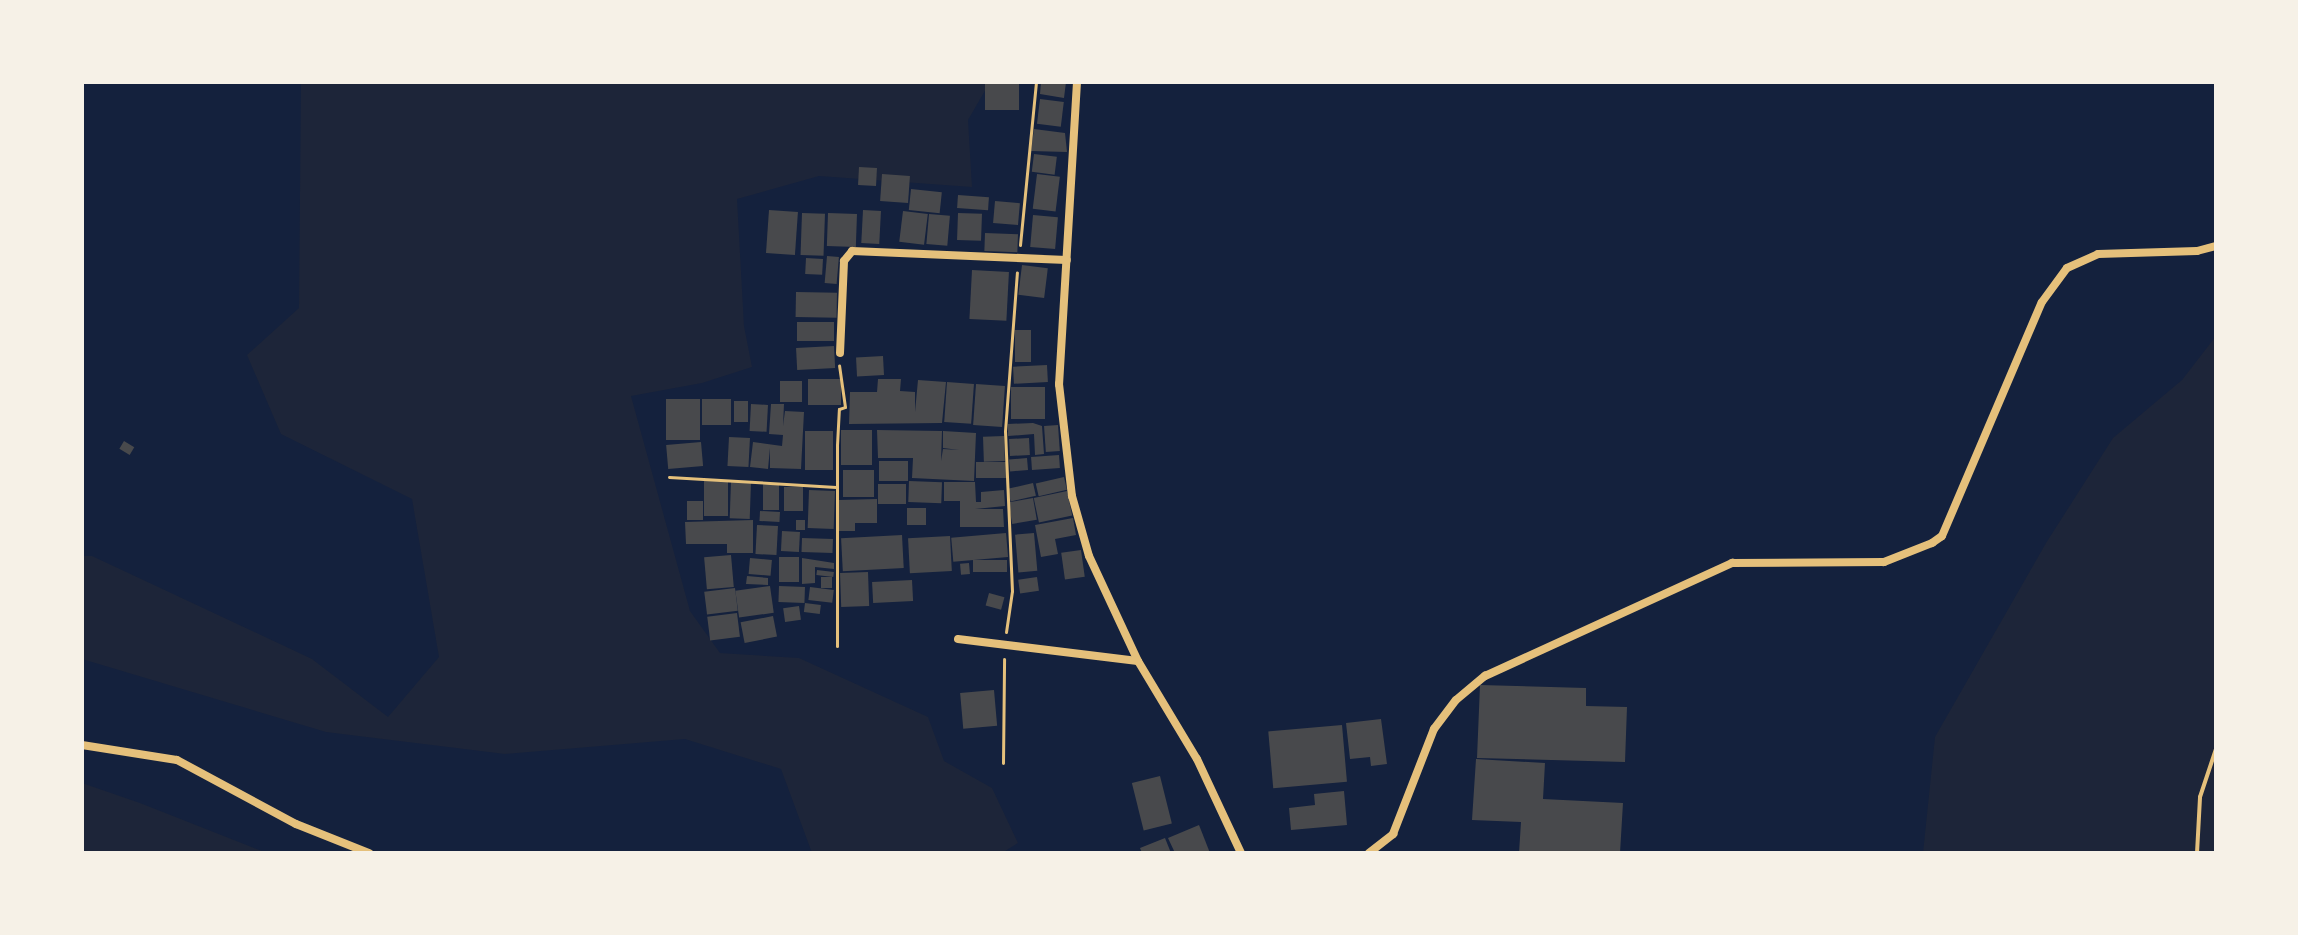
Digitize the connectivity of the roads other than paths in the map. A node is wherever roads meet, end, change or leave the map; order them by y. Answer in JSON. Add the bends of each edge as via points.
{"nodes":[{"id":1,"x":1077,"y":82,"type":"edge"},
{"id":2,"x":2216,"y":246,"type":"edge"},
{"id":3,"x":1067,"y":260,"type":"junction"},
{"id":4,"x":840,"y":353,"type":"road end"},
{"id":5,"x":958,"y":639,"type":"dead end"},
{"id":6,"x":1138,"y":661,"type":"junction"},
{"id":7,"x":82,"y":745,"type":"edge"},
{"id":8,"x":2216,"y":749,"type":"edge"},
{"id":9,"x":1373,"y":852,"type":"edge"},
{"id":10,"x":369,"y":853,"type":"edge"},
{"id":11,"x":1241,"y":853,"type":"edge"},
{"id":12,"x":2197,"y":853,"type":"edge"}],
"edges":[{"from":1,"to":3,"type":"street"},
{"from":2,"to":9,"type":"street","via":[[2098,254],[2067,268],[2042,302],[1942,536],[1932,543],[1884,562],[1732,563],[1485,676],[1434,729],[1393,834]]},
{"from":3,"to":4,"type":"street","via":[[848,253]]},
{"from":3,"to":6,"type":"street","via":[[1059,384],[1072,496],[1089,556]]},
{"from":5,"to":6,"type":"street"},
{"from":6,"to":11,"type":"street","via":[[1197,759]]},
{"from":7,"to":10,"type":"street","via":[[177,760],[296,824]]},
{"from":8,"to":12,"type":"lane","via":[[2200,797]]}]}
